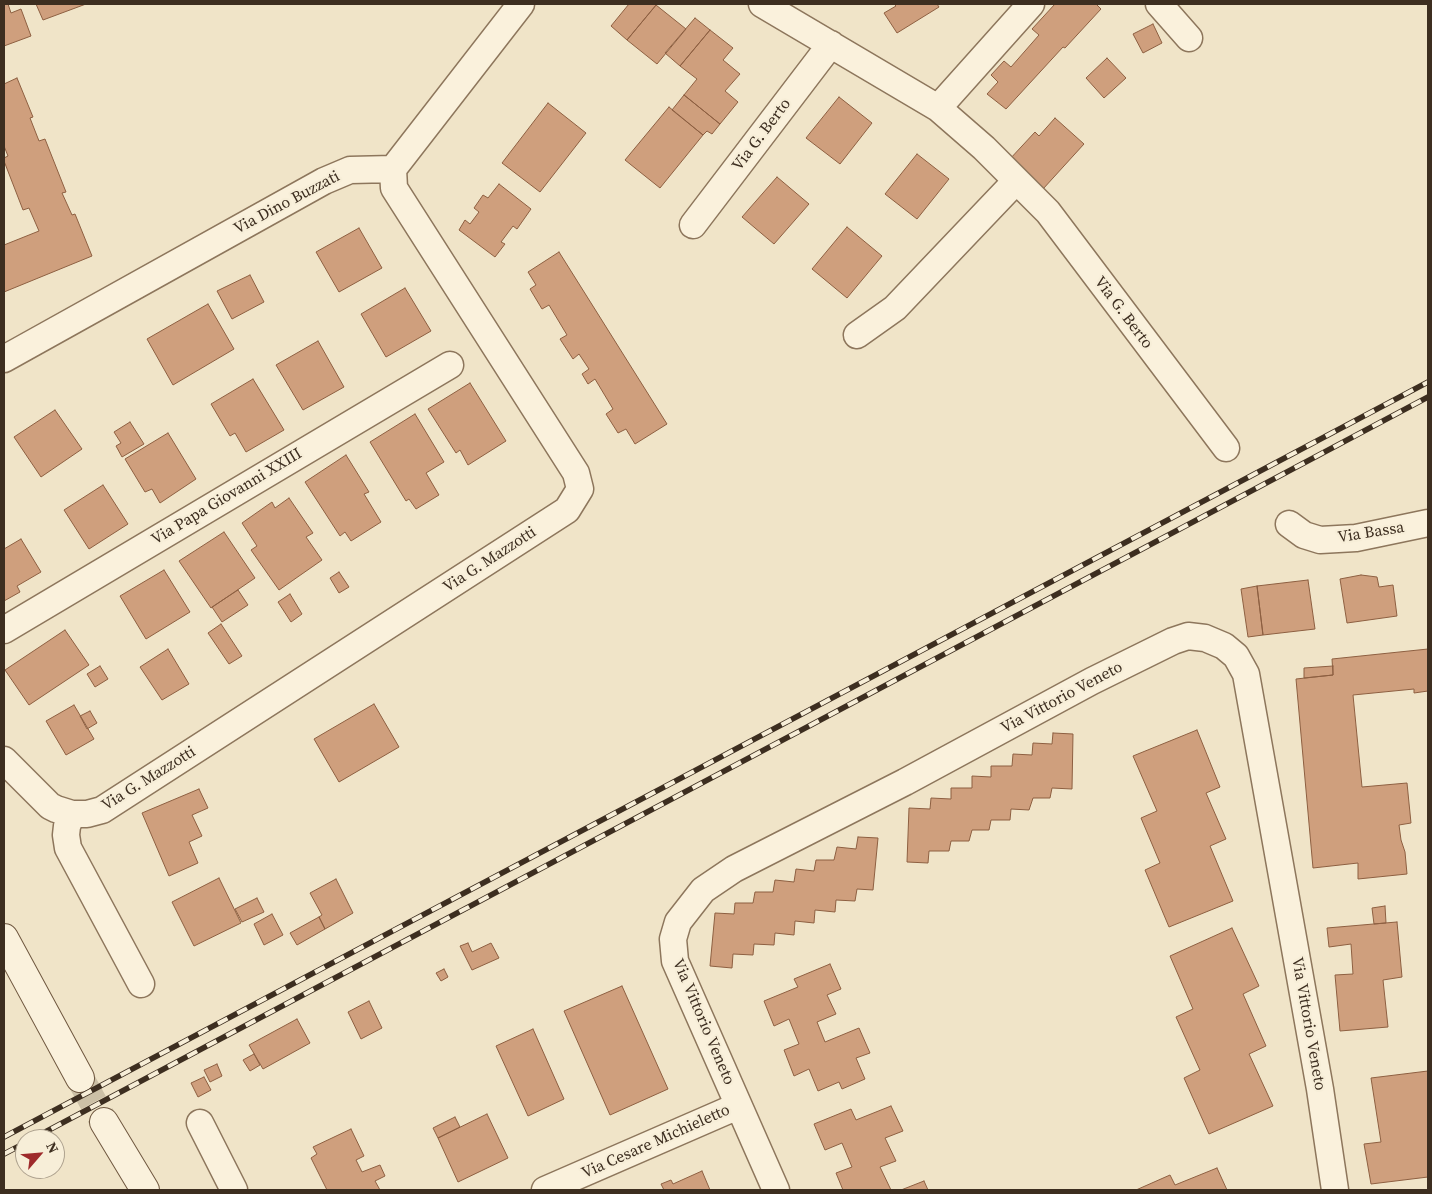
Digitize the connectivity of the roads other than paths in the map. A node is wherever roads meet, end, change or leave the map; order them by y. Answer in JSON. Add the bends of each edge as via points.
{"nodes":[{"id":1,"x":521,"y":4,"type":"edge"},
{"id":2,"x":762,"y":4,"type":"edge"},
{"id":3,"x":1031,"y":4,"type":"edge"},
{"id":4,"x":1159,"y":4,"type":"edge"},
{"id":5,"x":1189,"y":38,"type":"dead end"},
{"id":6,"x":831,"y":44,"type":"junction"},
{"id":7,"x":938,"y":108,"type":"junction"},
{"id":8,"x":393,"y":169,"type":"junction"},
{"id":9,"x":1016,"y":181,"type":"junction"},
{"id":10,"x":693,"y":226,"type":"dead end"},
{"id":11,"x":857,"y":335,"type":"dead end"},
{"id":12,"x":4,"y":359,"type":"edge"},
{"id":13,"x":450,"y":365,"type":"dead end"},
{"id":14,"x":1226,"y":448,"type":"dead end"},
{"id":15,"x":1428,"y":523,"type":"edge"},
{"id":16,"x":1289,"y":524,"type":"dead end"},
{"id":17,"x":4,"y":630,"type":"edge"},
{"id":18,"x":4,"y":760,"type":"edge"},
{"id":19,"x":72,"y":814,"type":"junction"},
{"id":20,"x":4,"y":938,"type":"edge"},
{"id":21,"x":141,"y":984,"type":"dead end"},
{"id":22,"x":80,"y":1078,"type":"tunnel mouth"},
{"id":23,"x":738,"y":1106,"type":"junction"},
{"id":24,"x":104,"y":1122,"type":"tunnel mouth"},
{"id":25,"x":200,"y":1124,"type":"dead end"},
{"id":26,"x":145,"y":1190,"type":"edge"},
{"id":27,"x":234,"y":1190,"type":"edge"},
{"id":28,"x":546,"y":1190,"type":"edge"},
{"id":29,"x":776,"y":1190,"type":"edge"},
{"id":30,"x":1335,"y":1190,"type":"edge"}],
"edges":[{"from":1,"to":8,"type":"street"},
{"from":2,"to":6,"type":"street","name":"Via G. Berto"},
{"from":3,"to":7,"type":"street"},
{"from":4,"to":5,"type":"street"},
{"from":6,"to":7,"type":"street","name":"Via G. Berto"},
{"from":6,"to":10,"type":"street","name":"Via G. Berto"},
{"from":7,"to":9,"type":"street","name":"Via G. Berto"},
{"from":8,"to":12,"type":"street","name":"Via Dino Buzzati","via":[[350,170],[324,181]]},
{"from":8,"to":19,"type":"street","name":"Via G. Mazzotti","via":[[394,188],[576,473],[580,489],[567,510],[102,810]]},
{"from":9,"to":11,"type":"street","via":[[895,308]]},
{"from":9,"to":14,"type":"street","name":"Via G. Berto","via":[[1048,212]]},
{"from":13,"to":17,"type":"street","name":"Via Papa Giovanni XXIII"},
{"from":15,"to":16,"type":"street","name":"Via Bassa","via":[[1356,538],[1320,540],[1304,535]]},
{"from":18,"to":19,"type":"street","name":"Via G. Mazzotti","via":[[50,806]]},
{"from":19,"to":21,"type":"street","via":[[67,826],[68,848]]},
{"from":20,"to":22,"type":"street"},
{"from":23,"to":28,"type":"street","name":"Via Cesare Michieletto"},
{"from":23,"to":29,"type":"street","name":"Via Vittorio Veneto"},
{"from":23,"to":30,"type":"street","name":"Via Vittorio Veneto","via":[[675,960],[673,939],[678,922],[703,890],[734,869],[1100,677],[1173,641],[1188,636],[1205,638],[1224,646],[1236,656],[1246,674]]},
{"from":24,"to":26,"type":"street"},
{"from":25,"to":27,"type":"street"}]}
